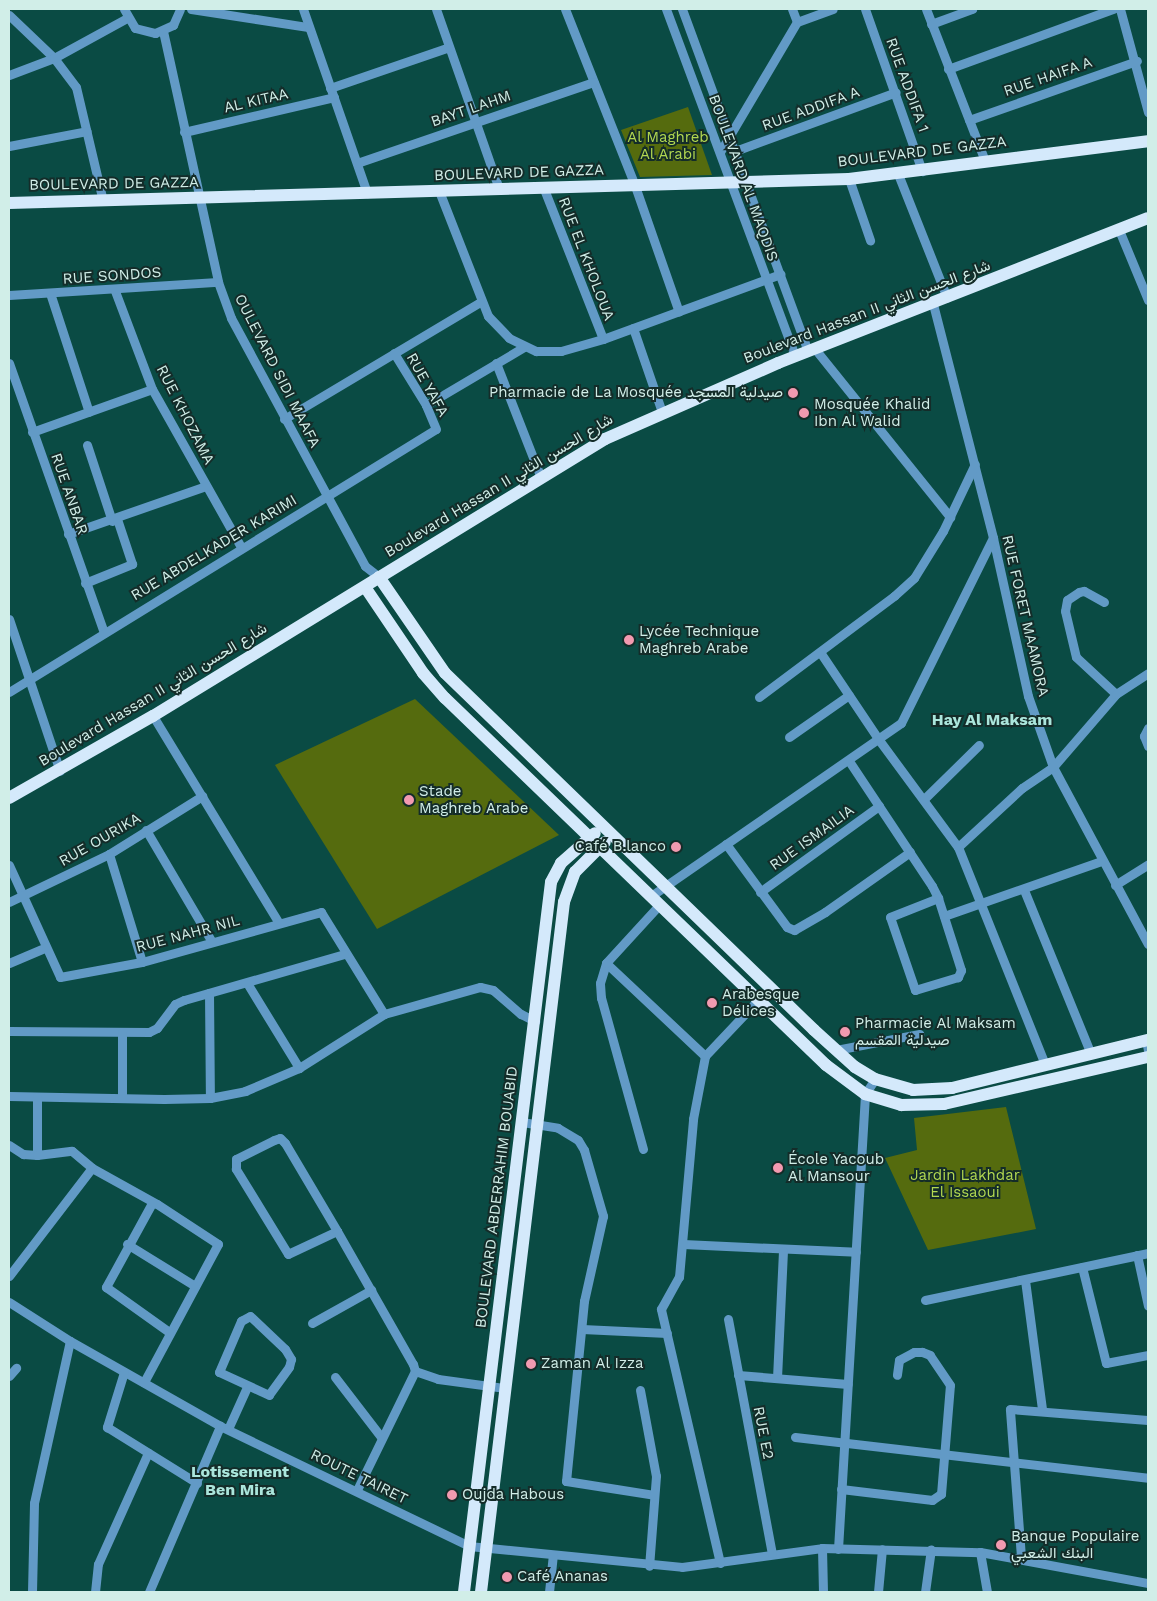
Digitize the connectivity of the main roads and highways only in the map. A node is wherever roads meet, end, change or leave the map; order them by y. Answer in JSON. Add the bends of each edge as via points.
{"nodes":[{"id":1,"x":1148,"y":141,"type":"edge"},
{"id":2,"x":9,"y":203,"type":"edge"},
{"id":3,"x":1148,"y":218,"type":"edge"},
{"id":4,"x":379,"y":577,"type":"junction"},
{"id":5,"x":365,"y":587,"type":"junction"},
{"id":6,"x":9,"y":798,"type":"edge"},
{"id":7,"x":602,"y":826,"type":"junction"},
{"id":8,"x":612,"y":835,"type":"junction"},
{"id":9,"x":590,"y":838,"type":"junction"},
{"id":10,"x":600,"y":848,"type":"junction"},
{"id":11,"x":1147,"y":1043,"type":"edge"},
{"id":12,"x":1148,"y":1057,"type":"edge"},
{"id":13,"x":464,"y":1592,"type":"edge"},
{"id":14,"x":481,"y":1592,"type":"edge"}],
"edges":[{"from":1,"to":2,"type":"main road","name":"BOULEVARD DE GAZZA","via":[[849,179]]},
{"from":3,"to":4,"type":"main road","name":"Boulevard Hassan II شارع الحسن الثاني","via":[[795,356],[606,438]]},
{"from":4,"to":5,"type":"main road","name":"Boulevard Hassan II شارع الحسن الثاني"},
{"from":4,"to":7,"type":"main road","via":[[445,672]]},
{"from":5,"to":6,"type":"main road","name":"Boulevard Hassan II شارع الحسن الثاني","via":[[153,716]]},
{"from":5,"to":9,"type":"main road","via":[[435,687]]},
{"from":7,"to":8,"type":"main road"},
{"from":7,"to":9,"type":"main road","name":"BOULEVARD ABDERRAHIM BOUABID"},
{"from":8,"to":10,"type":"main road","name":"BOULEVARD ABDERRAHIM BOUABID"},
{"from":8,"to":11,"type":"main road","via":[[836,1050],[875,1079],[897,1087],[952,1088]]},
{"from":9,"to":10,"type":"main road"},
{"from":9,"to":13,"type":"main road","name":"BOULEVARD ABDERRAHIM BOUABID","via":[[561,864],[551,882]]},
{"from":10,"to":12,"type":"main road","via":[[844,1081],[865,1094],[901,1106],[944,1104]]},
{"from":10,"to":14,"type":"main road","name":"BOULEVARD ABDERRAHIM BOUABID","via":[[575,872],[567,889]]}]}
